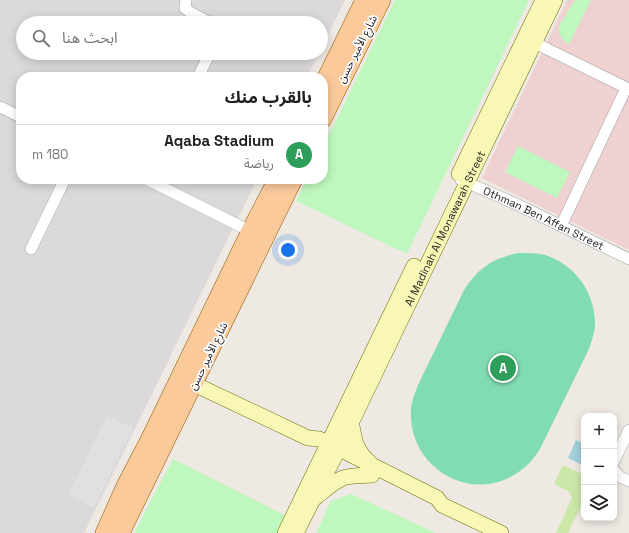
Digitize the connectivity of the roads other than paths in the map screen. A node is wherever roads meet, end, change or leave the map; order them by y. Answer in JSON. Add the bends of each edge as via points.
{"nodes":[{"id":1,"x":186,"y":0,"type":"edge"},
{"id":2,"x":364,"y":0,"type":"edge"},
{"id":3,"x":382,"y":0,"type":"edge"},
{"id":4,"x":543,"y":0,"type":"edge"},
{"id":5,"x":555,"y":0,"type":"edge"},
{"id":6,"x":197,"y":16,"type":"edge"},
{"id":7,"x":535,"y":43,"type":"junction"},
{"id":8,"x":206,"y":60,"type":"edge"},
{"id":9,"x":200,"y":72,"type":"edge"},
{"id":10,"x":328,"y":74,"type":"edge"},
{"id":11,"x":628,"y":89,"type":"edge"},
{"id":12,"x":0,"y":107,"type":"edge"},
{"id":13,"x":328,"y":109,"type":"edge"},
{"id":14,"x":16,"y":115,"type":"edge"},
{"id":15,"x":462,"y":180,"type":"junction"},
{"id":16,"x":63,"y":184,"type":"edge"},
{"id":17,"x":158,"y":184,"type":"edge"},
{"id":18,"x":274,"y":184,"type":"edge"},
{"id":19,"x":292,"y":184,"type":"edge"},
{"id":20,"x":561,"y":226,"type":"junction"},
{"id":21,"x":250,"y":231,"type":"junction"},
{"id":22,"x":31,"y":249,"type":"dead end"},
{"id":23,"x":629,"y":259,"type":"edge"},
{"id":24,"x":194,"y":384,"type":"junction"},
{"id":25,"x":351,"y":420,"type":"junction"},
{"id":26,"x":629,"y":430,"type":"edge"},
{"id":27,"x":331,"y":450,"type":"junction"},
{"id":28,"x":617,"y":455,"type":"edge"},
{"id":29,"x":373,"y":471,"type":"junction"},
{"id":30,"x":617,"y":474,"type":"edge"},
{"id":31,"x":137,"y":480,"type":"junction"},
{"id":32,"x":629,"y":481,"type":"edge"},
{"id":33,"x":312,"y":500,"type":"junction"},
{"id":34,"x":104,"y":533,"type":"edge"},
{"id":35,"x":121,"y":533,"type":"edge"},
{"id":36,"x":285,"y":533,"type":"edge"},
{"id":37,"x":296,"y":533,"type":"edge"},
{"id":38,"x":501,"y":533,"type":"edge"}],
"edges":[{"from":1,"to":6,"type":"street","via":[[185,8]]},
{"from":2,"to":10,"type":"main road","name":"شارع الأمير حسن"},
{"from":3,"to":13,"type":"main road","name":"شارع الأمير حسن"},
{"from":4,"to":15,"type":"main road","name":"Al Madinah Al Monawarah Street"},
{"from":5,"to":7,"type":"main road","name":"Al Madinah Al Monawarah Street"},
{"from":7,"to":11,"type":"street"},
{"from":7,"to":15,"type":"main road","name":"Al Madinah Al Monawarah Street"},
{"from":8,"to":9,"type":"street"},
{"from":11,"to":20,"type":"street"},
{"from":12,"to":14,"type":"street"},
{"from":15,"to":20,"type":"street","name":"Othman Ben Affan Street"},
{"from":15,"to":25,"type":"main road","name":"Al Madinah Al Monawarah Street"},
{"from":15,"to":27,"type":"main road","name":"Al Madinah Al Monawarah Street"},
{"from":16,"to":22,"type":"street"},
{"from":17,"to":21,"type":"street"},
{"from":18,"to":21,"type":"main road","name":"شارع الأمير حسن"},
{"from":19,"to":24,"type":"main road","name":"شارع الأمير حسن"},
{"from":20,"to":23,"type":"street","name":"Othman Ben Affan Street"},
{"from":21,"to":31,"type":"main road","name":"شارع الأمير حسن","via":[[155,429]]},
{"from":24,"to":27,"type":"main road","via":[[308,438],[319,439]]},
{"from":24,"to":31,"type":"main road","name":"شارع الأمير حسن","via":[[166,442]]},
{"from":25,"to":27,"type":"main road","name":"Al Madinah Al Monawarah Street"},
{"from":25,"to":29,"type":"main road","via":[[358,448]]},
{"from":26,"to":28,"type":"street"},
{"from":27,"to":29,"type":"main road"},
{"from":27,"to":33,"type":"main road"},
{"from":27,"to":36,"type":"main road"},
{"from":29,"to":33,"type":"main road","via":[[343,478]]},
{"from":29,"to":38,"type":"main road","via":[[438,498],[442,505]]},
{"from":30,"to":32,"type":"street"},
{"from":31,"to":34,"type":"main road","name":"شارع الأمير حسن","via":[[113,512]]},
{"from":31,"to":35,"type":"main road","name":"شارع الأمير حسن"},
{"from":33,"to":37,"type":"main road"}]}
